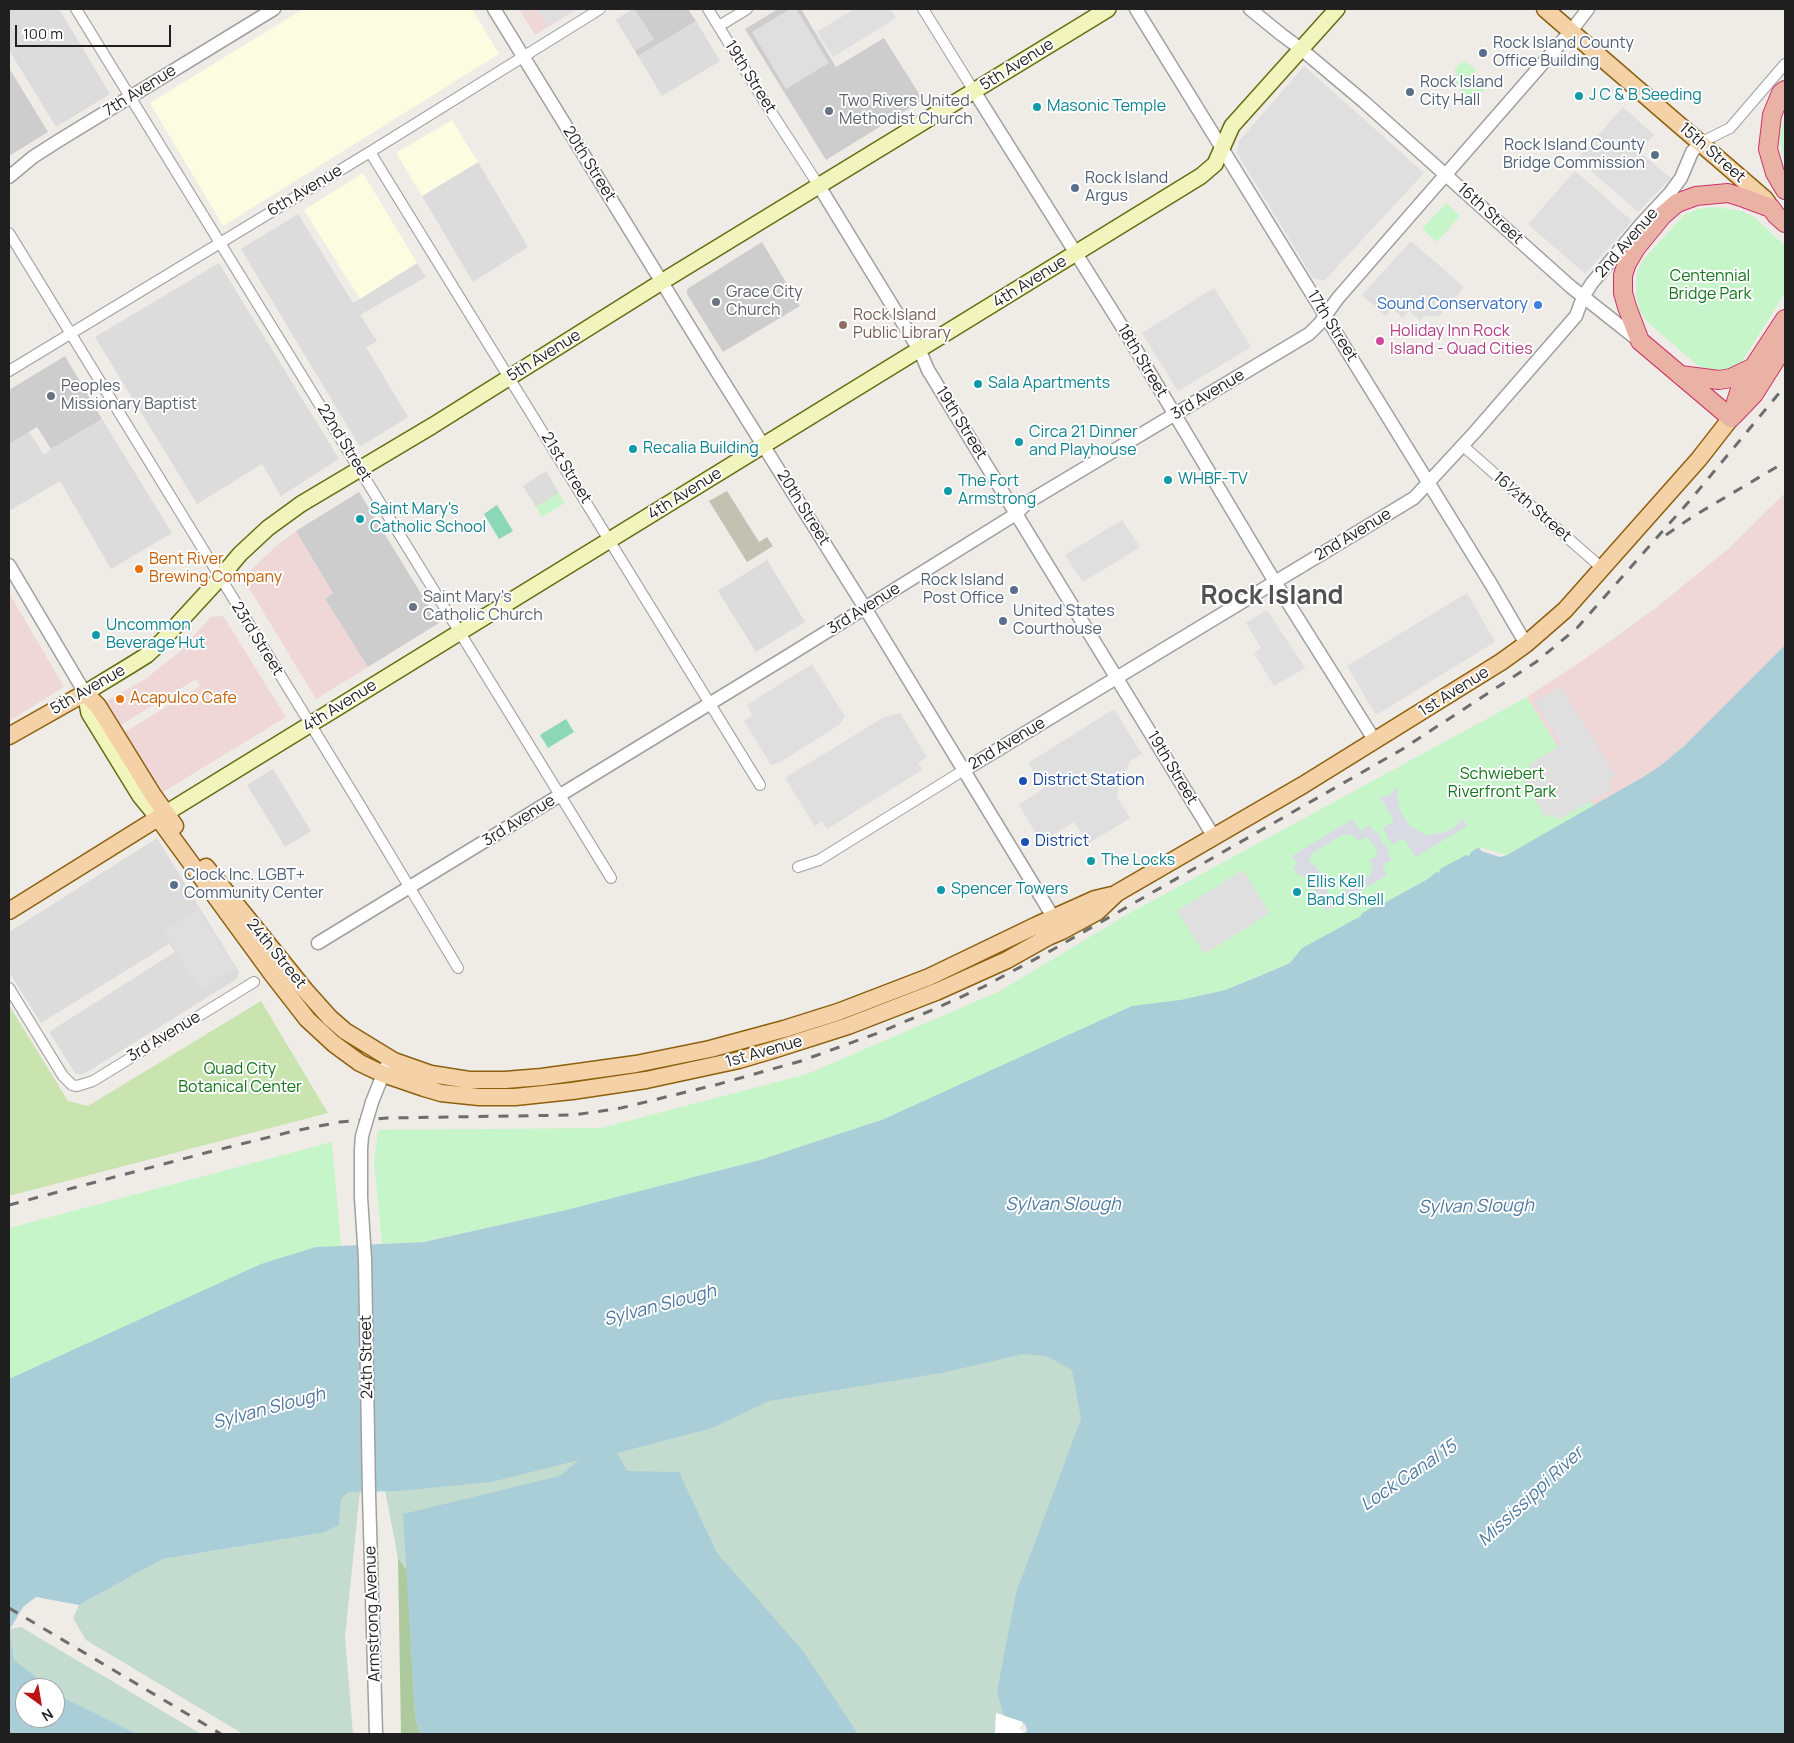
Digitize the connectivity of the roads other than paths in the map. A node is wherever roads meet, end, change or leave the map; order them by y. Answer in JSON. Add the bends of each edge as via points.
{"nodes":[{"id":1,"x":76,"y":9,"type":"edge"},
{"id":2,"x":274,"y":9,"type":"edge"},
{"id":3,"x":494,"y":9,"type":"edge"},
{"id":4,"x":600,"y":9,"type":"edge"},
{"id":5,"x":708,"y":9,"type":"edge"},
{"id":6,"x":747,"y":9,"type":"edge"},
{"id":7,"x":923,"y":9,"type":"edge"},
{"id":8,"x":1108,"y":9,"type":"edge"},
{"id":9,"x":1136,"y":9,"type":"edge"},
{"id":10,"x":1250,"y":9,"type":"edge"},
{"id":11,"x":1337,"y":9,"type":"edge"},
{"id":12,"x":1545,"y":9,"type":"edge"},
{"id":13,"x":1588,"y":9,"type":"edge"},
{"id":14,"x":719,"y":26,"type":"junction"},
{"id":15,"x":1571,"y":32,"type":"junction"},
{"id":16,"x":1301,"y":49,"type":"junction"},
{"id":17,"x":524,"y":56,"type":"junction"},
{"id":18,"x":1785,"y":64,"type":"edge"},
{"id":19,"x":1784,"y":90,"type":"edge"},
{"id":20,"x":974,"y":91,"type":"junction"},
{"id":21,"x":130,"y":98,"type":"junction"},
{"id":22,"x":1700,"y":143,"type":"junction"},
{"id":23,"x":1222,"y":149,"type":"junction"},
{"id":24,"x":370,"y":152,"type":"junction"},
{"id":25,"x":1446,"y":174,"type":"junction"},
{"id":26,"x":9,"y":177,"type":"edge"},
{"id":27,"x":819,"y":186,"type":"junction"},
{"id":28,"x":1779,"y":207,"type":"edge"},
{"id":29,"x":9,"y":233,"type":"edge"},
{"id":30,"x":219,"y":243,"type":"junction"},
{"id":31,"x":1076,"y":254,"type":"junction"},
{"id":32,"x":663,"y":281,"type":"junction"},
{"id":33,"x":1583,"y":297,"type":"junction"},
{"id":34,"x":1326,"y":315,"type":"junction"},
{"id":35,"x":1785,"y":319,"type":"edge"},
{"id":36,"x":71,"y":333,"type":"junction"},
{"id":37,"x":1640,"y":341,"type":"junction"},
{"id":38,"x":1785,"y":345,"type":"edge"},
{"id":39,"x":920,"y":351,"type":"junction"},
{"id":40,"x":1752,"y":368,"type":"junction"},
{"id":41,"x":9,"y":371,"type":"edge"},
{"id":42,"x":1680,"y":375,"type":"junction"},
{"id":43,"x":509,"y":378,"type":"junction"},
{"id":44,"x":1175,"y":415,"type":"junction"},
{"id":45,"x":1731,"y":418,"type":"junction"},
{"id":46,"x":764,"y":445,"type":"junction"},
{"id":47,"x":1462,"y":445,"type":"junction"},
{"id":48,"x":360,"y":468,"type":"junction"},
{"id":49,"x":1428,"y":482,"type":"junction"},
{"id":50,"x":1016,"y":514,"type":"junction"},
{"id":51,"x":610,"y":540,"type":"junction"},
{"id":52,"x":9,"y":565,"type":"edge"},
{"id":53,"x":1603,"y":569,"type":"junction"},
{"id":54,"x":220,"y":578,"type":"junction"},
{"id":55,"x":1275,"y":582,"type":"junction"},
{"id":56,"x":866,"y":608,"type":"junction"},
{"id":57,"x":460,"y":632,"type":"junction"},
{"id":58,"x":1526,"y":644,"type":"junction"},
{"id":59,"x":1117,"y":677,"type":"junction"},
{"id":60,"x":85,"y":693,"type":"junction"},
{"id":61,"x":710,"y":703,"type":"junction"},
{"id":62,"x":311,"y":724,"type":"junction"},
{"id":63,"x":9,"y":736,"type":"edge"},
{"id":64,"x":1375,"y":741,"type":"junction"},
{"id":65,"x":964,"y":770,"type":"junction"},
{"id":66,"x":760,"y":785,"type":"dead end"},
{"id":67,"x":561,"y":795,"type":"junction"},
{"id":68,"x":162,"y":816,"type":"junction"},
{"id":69,"x":1214,"y":837,"type":"junction"},
{"id":70,"x":798,"y":867,"type":"dead end"},
{"id":71,"x":611,"y":878,"type":"dead end"},
{"id":72,"x":409,"y":888,"type":"junction"},
{"id":73,"x":9,"y":911,"type":"edge"},
{"id":74,"x":1058,"y":925,"type":"junction"},
{"id":75,"x":318,"y":943,"type":"dead end"},
{"id":76,"x":458,"y":968,"type":"dead end"},
{"id":77,"x":254,"y":982,"type":"dead end"},
{"id":78,"x":9,"y":988,"type":"edge"},
{"id":79,"x":390,"y":1059,"type":"junction"},
{"id":80,"x":382,"y":1074,"type":"junction"},
{"id":81,"x":370,"y":1494,"type":"joint"},
{"id":82,"x":376,"y":1734,"type":"edge"}],
"edges":[{"from":1,"to":21,"type":"street","name":"22nd Street"},
{"from":2,"to":21,"type":"street","name":"7th Avenue"},
{"from":3,"to":17,"type":"street","name":"20th Street"},
{"from":4,"to":17,"type":"street","name":"6th Avenue"},
{"from":5,"to":14,"type":"street","name":"19th Street"},
{"from":6,"to":14,"type":"street"},
{"from":7,"to":20,"type":"street","name":"18th Street"},
{"from":8,"to":20,"type":"main road","name":"5th Avenue"},
{"from":9,"to":23,"type":"street","name":"17th Street"},
{"from":10,"to":16,"type":"street","name":"16th Street"},
{"from":11,"to":16,"type":"main road","name":"4th Avenue"},
{"from":12,"to":15,"type":"main road","name":"15th Street"},
{"from":13,"to":15,"type":"street","name":"3rd Avenue"},
{"from":14,"to":27,"type":"street","name":"19th Street"},
{"from":15,"to":22,"type":"main road","name":"15th Street"},
{"from":15,"to":25,"type":"street","name":"3rd Avenue"},
{"from":16,"to":23,"type":"main road","name":"4th Avenue","via":[[1232,126]]},
{"from":16,"to":25,"type":"street","name":"16th Street"},
{"from":17,"to":24,"type":"street","name":"6th Avenue"},
{"from":17,"to":32,"type":"street","name":"20th Street"},
{"from":18,"to":22,"type":"street","via":[[1730,128]]},
{"from":19,"to":28,"type":"highway","via":[[1772,115],[1768,149]]},
{"from":20,"to":27,"type":"main road","name":"5th Avenue"},
{"from":20,"to":31,"type":"street","name":"18th Street"},
{"from":21,"to":26,"type":"street","name":"7th Avenue","via":[[33,157]]},
{"from":21,"to":30,"type":"street","name":"22nd Street"},
{"from":22,"to":28,"type":"main road","name":"15th Street"},
{"from":22,"to":33,"type":"street","name":"2nd Avenue","via":[[1670,194],[1642,223]]},
{"from":23,"to":31,"type":"main road","name":"4th Avenue","via":[[1216,164],[1201,176]]},
{"from":23,"to":34,"type":"street","name":"17th Street"},
{"from":24,"to":30,"type":"street","name":"6th Avenue"},
{"from":24,"to":43,"type":"street","name":"21st Street"},
{"from":25,"to":33,"type":"street","name":"16th Street"},
{"from":25,"to":34,"type":"street","name":"3rd Avenue"},
{"from":27,"to":32,"type":"main road","name":"5th Avenue"},
{"from":27,"to":39,"type":"street","name":"19th Street"},
{"from":28,"to":37,"type":"highway","via":[[1714,193],[1696,196],[1670,208],[1636,248],[1623,275],[1627,307]]},
{"from":29,"to":36,"type":"street","name":"23rd Street"},
{"from":30,"to":36,"type":"street","name":"6th Avenue"},
{"from":30,"to":48,"type":"street","name":"22nd Street"},
{"from":31,"to":39,"type":"main road","name":"4th Avenue"},
{"from":31,"to":44,"type":"street","name":"18th Street"},
{"from":32,"to":43,"type":"main road","name":"5th Avenue"},
{"from":32,"to":46,"type":"street","name":"20th Street"},
{"from":33,"to":37,"type":"street","name":"16th Street"},
{"from":33,"to":47,"type":"street","name":"2nd Avenue","via":[[1576,316]]},
{"from":34,"to":44,"type":"street","name":"3rd Avenue","via":[[1309,334]]},
{"from":34,"to":49,"type":"street","name":"17th Street"},
{"from":35,"to":40,"type":"highway","name":"1st Avenue"},
{"from":36,"to":41,"type":"street","name":"6th Avenue"},
{"from":36,"to":54,"type":"street","name":"23rd Street"},
{"from":37,"to":42,"type":"highway","name":"16th Street"},
{"from":38,"to":45,"type":"highway","name":"1st Avenue","via":[[1754,394]]},
{"from":39,"to":46,"type":"main road","name":"4th Avenue"},
{"from":39,"to":50,"type":"street","name":"19th Street","via":[[928,370]]},
{"from":40,"to":42,"type":"highway","via":[[1718,380]]},
{"from":40,"to":45,"type":"highway","name":"1st Avenue","via":[[1740,386]]},
{"from":42,"to":45,"type":"highway","name":"16th Street"},
{"from":43,"to":48,"type":"main road","name":"5th Avenue"},
{"from":43,"to":51,"type":"street","name":"21st Street"},
{"from":44,"to":50,"type":"street","name":"3rd Avenue","via":[[1028,502]]},
{"from":44,"to":55,"type":"street","name":"18th Street"},
{"from":45,"to":53,"type":"main road","name":"1st Avenue","via":[[1700,459]]},
{"from":46,"to":51,"type":"main road","name":"4th Avenue"},
{"from":46,"to":56,"type":"street","name":"20th Street"},
{"from":47,"to":49,"type":"street","name":"2nd Avenue"},
{"from":47,"to":53,"type":"street","name":"16½th Street"},
{"from":48,"to":54,"type":"main road","name":"5th Avenue","via":[[268,528]]},
{"from":48,"to":57,"type":"street","name":"22nd Street"},
{"from":49,"to":55,"type":"street","name":"2nd Avenue","via":[[1414,498]]},
{"from":49,"to":58,"type":"street","name":"17th Street"},
{"from":50,"to":56,"type":"street","name":"3rd Avenue"},
{"from":50,"to":59,"type":"street","name":"19th Street"},
{"from":51,"to":57,"type":"main road","name":"4th Avenue"},
{"from":51,"to":61,"type":"street","name":"21st Street"},
{"from":52,"to":60,"type":"street","name":"24th Street"},
{"from":53,"to":58,"type":"main road","name":"1st Avenue","via":[[1566,610]]},
{"from":54,"to":60,"type":"main road","name":"5th Avenue","via":[[146,655]]},
{"from":54,"to":62,"type":"street","name":"23rd Street"},
{"from":55,"to":59,"type":"street","name":"2nd Avenue"},
{"from":55,"to":64,"type":"street","name":"18th Street"},
{"from":56,"to":61,"type":"street","name":"3rd Avenue"},
{"from":56,"to":65,"type":"street","name":"20th Street"},
{"from":57,"to":62,"type":"main road","name":"4th Avenue"},
{"from":57,"to":67,"type":"street","name":"22nd Street"},
{"from":58,"to":64,"type":"main road","name":"1st Avenue"},
{"from":59,"to":65,"type":"street","name":"2nd Avenue"},
{"from":59,"to":69,"type":"street","name":"19th Street"},
{"from":60,"to":63,"type":"main road","name":"5th Avenue"},
{"from":60,"to":68,"type":"main road","name":"24th Street","via":[[98,706],[153,795]]},
{"from":61,"to":66,"type":"street","name":"21st Street"},
{"from":61,"to":67,"type":"street","name":"3rd Avenue"},
{"from":62,"to":68,"type":"main road","name":"4th Avenue"},
{"from":62,"to":72,"type":"street","name":"23rd Street"},
{"from":64,"to":69,"type":"main road","name":"1st Avenue"},
{"from":65,"to":70,"type":"street","name":"2nd Avenue","via":[[819,860]]},
{"from":65,"to":74,"type":"street","name":"20th Street"},
{"from":67,"to":71,"type":"street","name":"22nd Street"},
{"from":67,"to":72,"type":"street","name":"3rd Avenue"},
{"from":68,"to":73,"type":"main road","name":"4th Avenue"},
{"from":68,"to":79,"type":"main road","name":"24th Street","via":[[318,1005],[345,1031]]},
{"from":68,"to":80,"type":"main road","name":"24th Street","via":[[266,967],[307,1019],[334,1044]]},
{"from":69,"to":74,"type":"main road","name":"1st Avenue","via":[[1117,894],[1097,912]]},
{"from":72,"to":75,"type":"street","name":"3rd Avenue"},
{"from":72,"to":76,"type":"street","name":"23rd Street"},
{"from":74,"to":79,"type":"main road","name":"1st Avenue","via":[[874,998],[784,1029],[672,1057],[580,1073],[486,1080],[431,1074]]},
{"from":74,"to":80,"type":"main road","name":"1st Avenue","via":[[956,983],[884,1013],[830,1033],[687,1072],[572,1091],[498,1097],[441,1093]]},
{"from":77,"to":78,"type":"street","name":"3rd Avenue","via":[[93,1081],[78,1086],[63,1076]]},
{"from":79,"to":80,"type":"street","name":"24th Street"},
{"from":80,"to":81,"type":"street","name":"24th Street","bridge":true,"via":[[362,1136]]},
{"from":81,"to":82,"type":"street","name":"Armstrong Avenue"}]}
